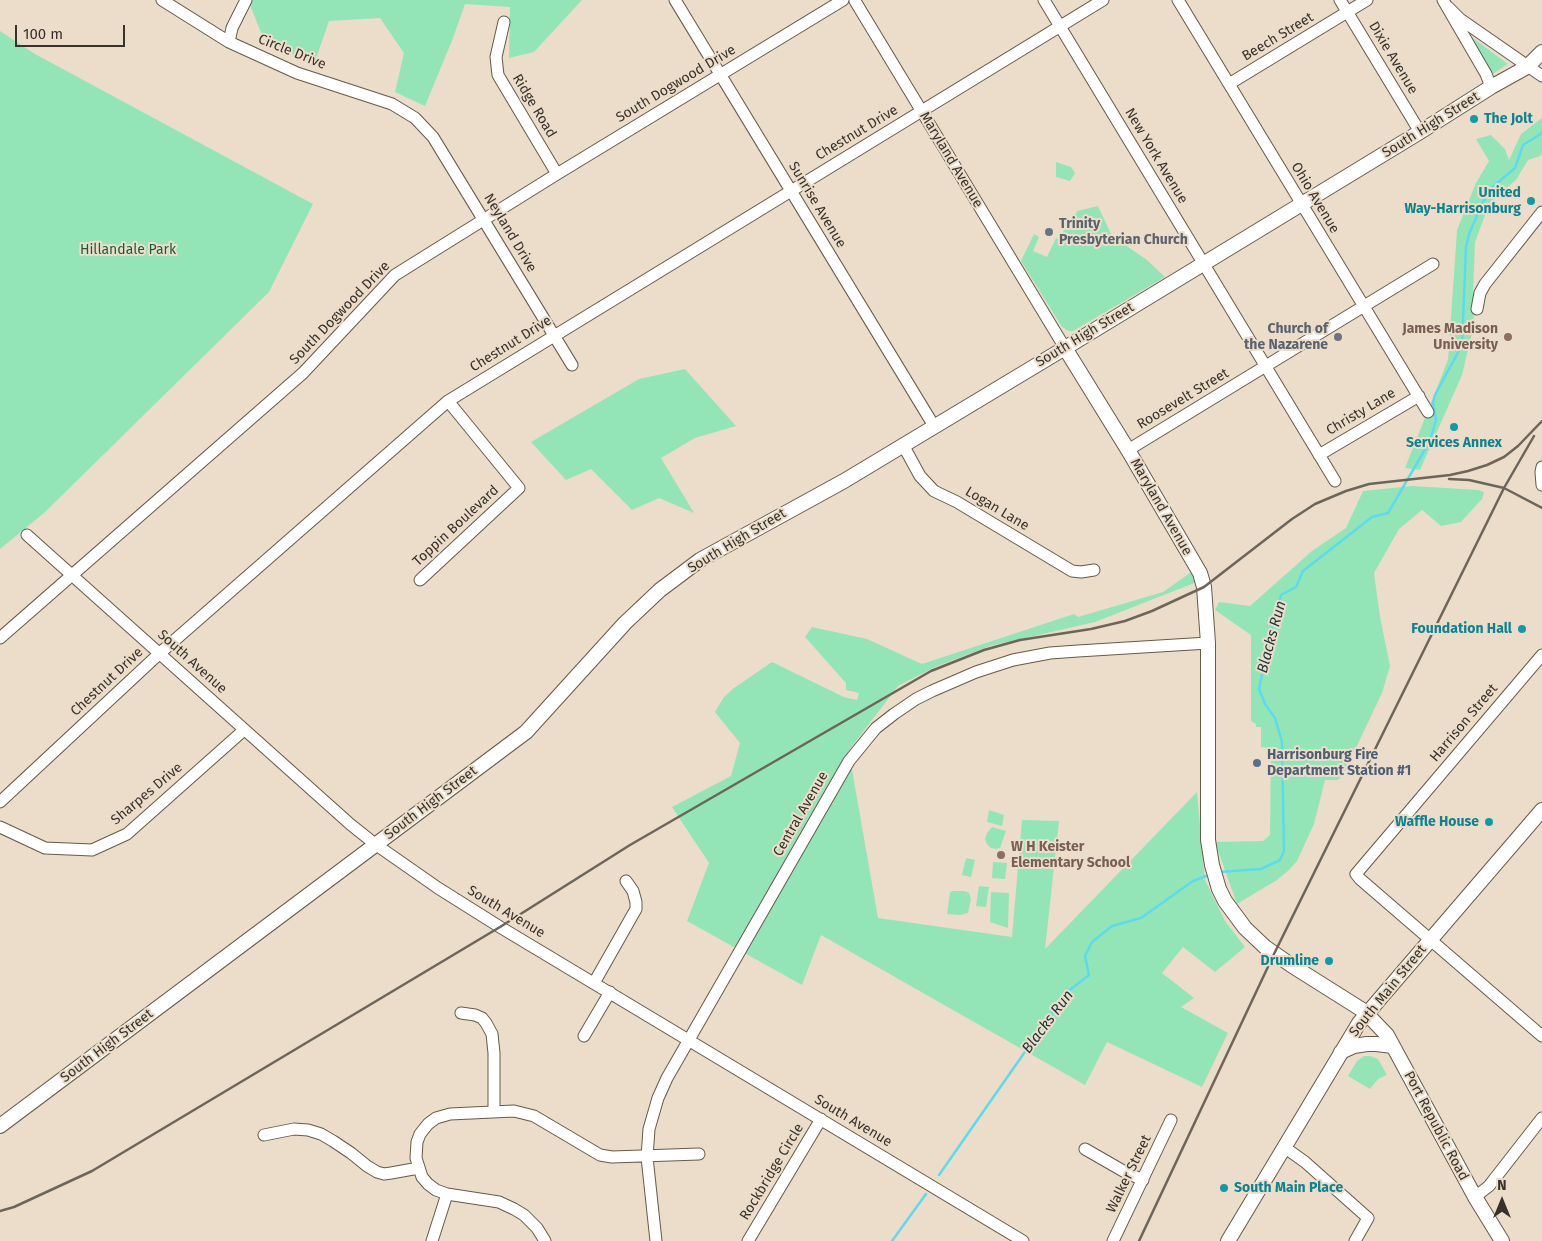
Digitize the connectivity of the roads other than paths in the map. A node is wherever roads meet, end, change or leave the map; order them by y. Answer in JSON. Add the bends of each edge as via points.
{"nodes":[{"id":1,"x":162,"y":0,"type":"edge"},
{"id":2,"x":246,"y":0,"type":"edge"},
{"id":3,"x":675,"y":0,"type":"edge"},
{"id":4,"x":843,"y":0,"type":"edge"},
{"id":5,"x":850,"y":0,"type":"edge"},
{"id":6,"x":855,"y":0,"type":"edge"},
{"id":7,"x":1044,"y":0,"type":"edge"},
{"id":8,"x":1103,"y":0,"type":"edge"},
{"id":9,"x":1178,"y":0,"type":"edge"},
{"id":10,"x":1340,"y":0,"type":"edge"},
{"id":11,"x":1367,"y":0,"type":"edge"},
{"id":12,"x":1446,"y":4,"type":"edge"},
{"id":13,"x":1347,"y":12,"type":"junction"},
{"id":14,"x":504,"y":22,"type":"dead end"},
{"id":15,"x":1060,"y":27,"type":"junction"},
{"id":16,"x":229,"y":42,"type":"junction"},
{"id":17,"x":1542,"y":52,"type":"edge"},
{"id":18,"x":1542,"y":62,"type":"edge"},
{"id":19,"x":1527,"y":67,"type":"junction"},
{"id":20,"x":721,"y":75,"type":"junction"},
{"id":21,"x":1542,"y":76,"type":"edge"},
{"id":22,"x":1229,"y":84,"type":"junction"},
{"id":23,"x":1491,"y":86,"type":"junction"},
{"id":24,"x":922,"y":111,"type":"junction"},
{"id":25,"x":416,"y":119,"type":"joint"},
{"id":26,"x":1420,"y":132,"type":"junction"},
{"id":27,"x":557,"y":174,"type":"junction"},
{"id":28,"x":791,"y":191,"type":"junction"},
{"id":29,"x":1301,"y":204,"type":"junction"},
{"id":30,"x":1542,"y":212,"type":"edge"},
{"id":31,"x":484,"y":219,"type":"junction"},
{"id":32,"x":1204,"y":263,"type":"junction"},
{"id":33,"x":1433,"y":264,"type":"dead end"},
{"id":34,"x":1364,"y":307,"type":"junction"},
{"id":35,"x":1477,"y":309,"type":"dead end"},
{"id":36,"x":554,"y":335,"type":"junction"},
{"id":37,"x":1065,"y":348,"type":"junction"},
{"id":38,"x":572,"y":365,"type":"dead end"},
{"id":39,"x":1266,"y":366,"type":"junction"},
{"id":40,"x":1419,"y":396,"type":"junction"},
{"id":41,"x":448,"y":401,"type":"junction"},
{"id":42,"x":1428,"y":412,"type":"dead end"},
{"id":43,"x":934,"y":426,"type":"junction"},
{"id":44,"x":903,"y":445,"type":"junction"},
{"id":45,"x":1128,"y":450,"type":"junction"},
{"id":46,"x":1320,"y":455,"type":"junction"},
{"id":47,"x":1542,"y":467,"type":"edge"},
{"id":48,"x":1335,"y":481,"type":"dead end"},
{"id":49,"x":1542,"y":485,"type":"edge"},
{"id":50,"x":27,"y":535,"type":"dead end"},
{"id":51,"x":1094,"y":570,"type":"dead end"},
{"id":52,"x":72,"y":575,"type":"junction"},
{"id":53,"x":420,"y":580,"type":"dead end"},
{"id":54,"x":0,"y":638,"type":"edge"},
{"id":55,"x":1208,"y":643,"type":"junction"},
{"id":56,"x":160,"y":653,"type":"junction"},
{"id":57,"x":1542,"y":655,"type":"edge"},
{"id":58,"x":244,"y":730,"type":"junction"},
{"id":59,"x":0,"y":802,"type":"edge"},
{"id":60,"x":1540,"y":818,"type":"edge"},
{"id":61,"x":0,"y":827,"type":"edge"},
{"id":62,"x":376,"y":844,"type":"junction"},
{"id":63,"x":626,"y":881,"type":"dead end"},
{"id":64,"x":1430,"y":940,"type":"junction"},
{"id":65,"x":594,"y":983,"type":"junction"},
{"id":66,"x":610,"y":992,"type":"junction"},
{"id":67,"x":1367,"y":1013,"type":"junction"},
{"id":68,"x":462,"y":1014,"type":"dead end"},
{"id":69,"x":584,"y":1036,"type":"dead end"},
{"id":70,"x":1542,"y":1036,"type":"edge"},
{"id":71,"x":689,"y":1040,"type":"junction"},
{"id":72,"x":1393,"y":1046,"type":"junction"},
{"id":73,"x":1341,"y":1052,"type":"junction"},
{"id":74,"x":494,"y":1112,"type":"junction"},
{"id":75,"x":1542,"y":1118,"type":"edge"},
{"id":76,"x":821,"y":1119,"type":"junction"},
{"id":77,"x":1171,"y":1120,"type":"dead end"},
{"id":78,"x":0,"y":1126,"type":"edge"},
{"id":79,"x":264,"y":1135,"type":"dead end"},
{"id":80,"x":1284,"y":1147,"type":"junction"},
{"id":81,"x":1085,"y":1149,"type":"dead end"},
{"id":82,"x":699,"y":1154,"type":"dead end"},
{"id":83,"x":647,"y":1156,"type":"junction"},
{"id":84,"x":419,"y":1168,"type":"junction"},
{"id":85,"x":1143,"y":1180,"type":"junction"},
{"id":86,"x":447,"y":1194,"type":"junction"},
{"id":87,"x":1475,"y":1197,"type":"junction"},
{"id":88,"x":432,"y":1241,"type":"edge"},
{"id":89,"x":545,"y":1241,"type":"edge"},
{"id":90,"x":656,"y":1241,"type":"edge"},
{"id":91,"x":748,"y":1241,"type":"edge"},
{"id":92,"x":1024,"y":1241,"type":"edge"},
{"id":93,"x":1113,"y":1241,"type":"edge"},
{"id":94,"x":1228,"y":1241,"type":"edge"},
{"id":95,"x":1355,"y":1241,"type":"edge"},
{"id":96,"x":1502,"y":1241,"type":"edge"}],
"edges":[{"from":1,"to":16,"type":"street","name":"Circle Drive"},
{"from":2,"to":16,"type":"street"},
{"from":3,"to":20,"type":"street","name":"Sunrise Avenue"},
{"from":4,"to":20,"type":"street","name":"South Dogwood Drive"},
{"from":5,"to":6,"type":"street"},
{"from":6,"to":24,"type":"street","name":"Maryland Avenue"},
{"from":7,"to":15,"type":"street","name":"New York Avenue"},
{"from":8,"to":15,"type":"street","name":"Chestnut Drive"},
{"from":9,"to":22,"type":"street","name":"Ohio Avenue"},
{"from":10,"to":13,"type":"street","name":"Dixie Avenue"},
{"from":11,"to":13,"type":"street","name":"Beech Street"},
{"from":12,"to":19,"type":"street","via":[[1460,19]]},
{"from":12,"to":23,"type":"street"},
{"from":13,"to":22,"type":"street","name":"Beech Street"},
{"from":13,"to":26,"type":"street","name":"Dixie Avenue"},
{"from":14,"to":27,"type":"street","name":"Ridge Road","via":[[496,57],[498,75]]},
{"from":15,"to":24,"type":"street","name":"Chestnut Drive"},
{"from":15,"to":32,"type":"street","name":"New York Avenue"},
{"from":16,"to":25,"type":"street","name":"Circle Drive","via":[[297,73],[392,104]]},
{"from":17,"to":19,"type":"main road","name":"South High Street"},
{"from":18,"to":19,"type":"main road"},
{"from":19,"to":21,"type":"street"},
{"from":19,"to":23,"type":"main road","name":"South High Street"},
{"from":20,"to":27,"type":"street","name":"South Dogwood Drive"},
{"from":20,"to":28,"type":"street","name":"Sunrise Avenue"},
{"from":22,"to":29,"type":"street","name":"Ohio Avenue"},
{"from":23,"to":26,"type":"main road","name":"South High Street"},
{"from":24,"to":28,"type":"street","name":"Chestnut Drive"},
{"from":24,"to":37,"type":"street","name":"Maryland Avenue"},
{"from":25,"to":31,"type":"street","name":"Neyland Drive","via":[[433,137]]},
{"from":26,"to":29,"type":"main road","name":"South High Street"},
{"from":27,"to":31,"type":"street","name":"South Dogwood Drive"},
{"from":28,"to":36,"type":"street","name":"Chestnut Drive"},
{"from":28,"to":43,"type":"street","name":"Sunrise Avenue"},
{"from":29,"to":32,"type":"main road","name":"South High Street"},
{"from":29,"to":34,"type":"street","name":"Ohio Avenue"},
{"from":30,"to":35,"type":"street","via":[[1485,284]]},
{"from":31,"to":36,"type":"street","name":"Neyland Drive"},
{"from":31,"to":52,"type":"street","name":"South Dogwood Drive","via":[[394,275],[303,373]]},
{"from":32,"to":37,"type":"main road","name":"South High Street"},
{"from":32,"to":39,"type":"street","name":"New York Avenue"},
{"from":33,"to":34,"type":"street","name":"Roosevelt Street"},
{"from":34,"to":39,"type":"street","name":"Roosevelt Street"},
{"from":34,"to":40,"type":"street","name":"Ohio Avenue"},
{"from":36,"to":38,"type":"street","name":"Neyland Drive"},
{"from":36,"to":41,"type":"street","name":"Chestnut Drive"},
{"from":37,"to":43,"type":"main road","name":"South High Street"},
{"from":37,"to":45,"type":"main road","name":"Maryland Avenue"},
{"from":39,"to":45,"type":"street","name":"Roosevelt Street"},
{"from":39,"to":46,"type":"street","name":"New York Avenue"},
{"from":40,"to":42,"type":"street","name":"Ohio Avenue"},
{"from":40,"to":46,"type":"street","name":"Christy Lane"},
{"from":41,"to":53,"type":"street","name":"Toppin Boulevard","via":[[519,488]]},
{"from":41,"to":56,"type":"street","name":"Chestnut Drive"},
{"from":43,"to":44,"type":"main road","name":"South High Street"},
{"from":44,"to":51,"type":"street","name":"Logan Lane","via":[[920,476],[934,491],[1072,571]]},
{"from":44,"to":62,"type":"main road","name":"South High Street","via":[[700,560],[660,590],[625,623],[526,732]]},
{"from":45,"to":55,"type":"main road","name":"Maryland Avenue","via":[[1200,573]]},
{"from":46,"to":48,"type":"street","name":"New York Avenue"},
{"from":47,"to":49,"type":"street"},
{"from":50,"to":52,"type":"street","name":"South Avenue"},
{"from":52,"to":54,"type":"street","name":"South Dogwood Drive"},
{"from":52,"to":56,"type":"street","name":"South Avenue"},
{"from":55,"to":67,"type":"main road","name":"Maryland Avenue","via":[[1208,840],[1216,880],[1225,901],[1245,928],[1265,947]]},
{"from":55,"to":71,"type":"street","name":"Central Avenue","via":[[1078,650],[1013,660],[946,684],[894,714],[876,728],[849,761]]},
{"from":56,"to":58,"type":"street","name":"South Avenue"},
{"from":56,"to":59,"type":"street","name":"Chestnut Drive"},
{"from":57,"to":64,"type":"street","name":"Harrison Street","via":[[1356,873]]},
{"from":58,"to":61,"type":"street","name":"Sharpes Drive","via":[[127,834],[92,850],[45,848]]},
{"from":58,"to":62,"type":"street","name":"South Avenue"},
{"from":60,"to":64,"type":"main road","name":"South Main Street"},
{"from":62,"to":65,"type":"street","name":"South Avenue","via":[[453,898]]},
{"from":62,"to":78,"type":"main road","name":"South High Street"},
{"from":63,"to":65,"type":"street","via":[[636,909]]},
{"from":64,"to":67,"type":"main road","name":"South Main Street"},
{"from":64,"to":70,"type":"street"},
{"from":65,"to":66,"type":"street","name":"South Avenue"},
{"from":66,"to":69,"type":"street"},
{"from":66,"to":71,"type":"street","name":"South Avenue"},
{"from":67,"to":72,"type":"main road","name":"Port Republic Road"},
{"from":67,"to":73,"type":"main road","name":"South Main Street"},
{"from":68,"to":74,"type":"street","via":[[482,1018],[492,1034]]},
{"from":71,"to":76,"type":"street","name":"South Avenue"},
{"from":71,"to":83,"type":"street","name":"Central Avenue","via":[[658,1098],[649,1129]]},
{"from":72,"to":73,"type":"main road","via":[[1367,1044]]},
{"from":72,"to":87,"type":"main road","name":"Port Republic Road"},
{"from":73,"to":80,"type":"main road","name":"South Main Street"},
{"from":74,"to":83,"type":"street","via":[[514,1111],[534,1116],[600,1155],[612,1158]]},
{"from":74,"to":84,"type":"street","via":[[450,1114],[436,1118],[420,1134],[417,1142]]},
{"from":75,"to":87,"type":"street","via":[[1489,1186]]},
{"from":76,"to":91,"type":"street","name":"Rockbridge Circle"},
{"from":76,"to":92,"type":"street","name":"South Avenue"},
{"from":77,"to":85,"type":"street","name":"Walker Street"},
{"from":79,"to":84,"type":"street","via":[[294,1129],[308,1130],[333,1141],[377,1172],[384,1174]]},
{"from":80,"to":94,"type":"main road","name":"South Main Street"},
{"from":80,"to":95,"type":"street","via":[[1368,1218]]},
{"from":81,"to":85,"type":"street"},
{"from":82,"to":83,"type":"street"},
{"from":83,"to":90,"type":"street","name":"Central Avenue"},
{"from":84,"to":86,"type":"street","via":[[428,1184]]},
{"from":85,"to":93,"type":"street","name":"Walker Street"},
{"from":86,"to":88,"type":"street"},
{"from":86,"to":89,"type":"street","via":[[499,1202],[514,1209],[537,1228]]},
{"from":87,"to":96,"type":"main road","name":"Port Republic Road"}]}
